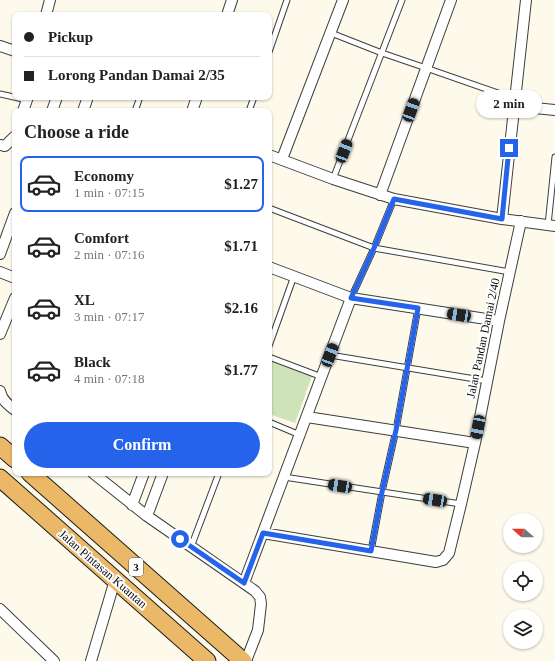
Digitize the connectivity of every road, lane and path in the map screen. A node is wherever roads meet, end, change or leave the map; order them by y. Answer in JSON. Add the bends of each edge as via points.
{"nodes":[{"id":1,"x":50,"y":0,"type":"edge"},
{"id":2,"x":232,"y":0,"type":"edge"},
{"id":3,"x":287,"y":0,"type":"edge"},
{"id":4,"x":343,"y":0,"type":"edge"},
{"id":5,"x":402,"y":0,"type":"edge"},
{"id":6,"x":451,"y":0,"type":"edge"},
{"id":7,"x":526,"y":0,"type":"edge"},
{"id":8,"x":47,"y":12,"type":"edge"},
{"id":9,"x":228,"y":12,"type":"edge"},
{"id":10,"x":330,"y":33,"type":"junction"},
{"id":11,"x":272,"y":43,"type":"edge"},
{"id":12,"x":0,"y":46,"type":"edge"},
{"id":13,"x":12,"y":50,"type":"edge"},
{"id":14,"x":382,"y":54,"type":"junction"},
{"id":15,"x":426,"y":68,"type":"junction"},
{"id":16,"x":0,"y":94,"type":"edge"},
{"id":17,"x":12,"y":96,"type":"edge"},
{"id":18,"x":514,"y":103,"type":"junction"},
{"id":19,"x":555,"y":110,"type":"edge"},
{"id":20,"x":12,"y":140,"type":"edge"},
{"id":21,"x":0,"y":145,"type":"edge"},
{"id":22,"x":272,"y":156,"type":"edge"},
{"id":23,"x":555,"y":157,"type":"edge"},
{"id":24,"x":282,"y":160,"type":"junction"},
{"id":25,"x":334,"y":179,"type":"junction"},
{"id":26,"x":380,"y":195,"type":"junction"},
{"id":27,"x":394,"y":199,"type":"junction"},
{"id":28,"x":272,"y":209,"type":"edge"},
{"id":29,"x":502,"y":219,"type":"junction"},
{"id":30,"x":12,"y":221,"type":"edge"},
{"id":31,"x":521,"y":221,"type":"junction"},
{"id":32,"x":552,"y":226,"type":"edge"},
{"id":33,"x":374,"y":248,"type":"junction"},
{"id":34,"x":0,"y":254,"type":"edge"},
{"id":35,"x":272,"y":268,"type":"edge"},
{"id":36,"x":0,"y":272,"type":"edge"},
{"id":37,"x":510,"y":272,"type":"junction"},
{"id":38,"x":294,"y":276,"type":"junction"},
{"id":39,"x":12,"y":277,"type":"edge"},
{"id":40,"x":351,"y":298,"type":"junction"},
{"id":41,"x":12,"y":305,"type":"edge"},
{"id":42,"x":418,"y":308,"type":"junction"},
{"id":43,"x":499,"y":321,"type":"junction"},
{"id":44,"x":0,"y":334,"type":"edge"},
{"id":45,"x":272,"y":338,"type":"edge"},
{"id":46,"x":330,"y":355,"type":"junction"},
{"id":47,"x":272,"y":358,"type":"edge"},
{"id":48,"x":408,"y":368,"type":"junction"},
{"id":49,"x":322,"y":377,"type":"junction"},
{"id":50,"x":487,"y":381,"type":"junction"},
{"id":51,"x":0,"y":391,"type":"edge"},
{"id":52,"x":12,"y":408,"type":"edge"},
{"id":53,"x":307,"y":417,"type":"junction"},
{"id":54,"x":272,"y":423,"type":"edge"},
{"id":55,"x":396,"y":430,"type":"junction"},
{"id":56,"x":300,"y":434,"type":"junction"},
{"id":57,"x":475,"y":443,"type":"junction"},
{"id":58,"x":0,"y":446,"type":"edge"},
{"id":59,"x":12,"y":456,"type":"edge"},
{"id":60,"x":33,"y":476,"type":"edge"},
{"id":61,"x":97,"y":476,"type":"edge"},
{"id":62,"x":143,"y":476,"type":"edge"},
{"id":63,"x":162,"y":476,"type":"edge"},
{"id":64,"x":218,"y":476,"type":"edge"},
{"id":65,"x":284,"y":477,"type":"junction"},
{"id":66,"x":0,"y":478,"type":"edge"},
{"id":67,"x":382,"y":492,"type":"junction"},
{"id":68,"x":461,"y":504,"type":"junction"},
{"id":69,"x":132,"y":505,"type":"junction"},
{"id":70,"x":147,"y":516,"type":"junction"},
{"id":71,"x":263,"y":533,"type":"junction"},
{"id":72,"x":191,"y":547,"type":"junction"},
{"id":73,"x":371,"y":551,"type":"junction"},
{"id":74,"x":115,"y":580,"type":"junction"},
{"id":75,"x":244,"y":583,"type":"junction"},
{"id":76,"x":0,"y":609,"type":"edge"},
{"id":77,"x":54,"y":661,"type":"edge"},
{"id":78,"x":91,"y":661,"type":"edge"},
{"id":79,"x":207,"y":661,"type":"edge"},
{"id":80,"x":243,"y":661,"type":"edge"},
{"id":81,"x":246,"y":661,"type":"edge"}],
"edges":[{"from":1,"to":8,"type":"street"},
{"from":2,"to":9,"type":"street"},
{"from":3,"to":11,"type":"lane"},
{"from":4,"to":10,"type":"street"},
{"from":5,"to":14,"type":"lane"},
{"from":6,"to":15,"type":"street"},
{"from":7,"to":18,"type":"street"},
{"from":10,"to":14,"type":"lane"},
{"from":10,"to":24,"type":"street"},
{"from":12,"to":13,"type":"street"},
{"from":14,"to":15,"type":"lane"},
{"from":14,"to":25,"type":"lane"},
{"from":15,"to":18,"type":"lane"},
{"from":15,"to":26,"type":"street"},
{"from":16,"to":17,"type":"lane"},
{"from":18,"to":19,"type":"street"},
{"from":18,"to":29,"type":"street"},
{"from":20,"to":21,"type":"street","via":[[5,146]]},
{"from":22,"to":24,"type":"street"},
{"from":23,"to":32,"type":"lane"},
{"from":24,"to":25,"type":"street"},
{"from":25,"to":26,"type":"street"},
{"from":26,"to":27,"type":"street"},
{"from":27,"to":29,"type":"street"},
{"from":27,"to":33,"type":"lane"},
{"from":28,"to":33,"type":"lane"},
{"from":29,"to":31,"type":"street"},
{"from":30,"to":34,"type":"street"},
{"from":31,"to":32,"type":"street"},
{"from":31,"to":37,"type":"street","name":"Jalan Pandan Damai 2/40"},
{"from":33,"to":37,"type":"lane"},
{"from":33,"to":40,"type":"lane"},
{"from":35,"to":38,"type":"street"},
{"from":36,"to":39,"type":"street"},
{"from":37,"to":43,"type":"street","name":"Jalan Pandan Damai 2/40"},
{"from":38,"to":40,"type":"street"},
{"from":38,"to":45,"type":"lane"},
{"from":40,"to":42,"type":"street"},
{"from":40,"to":46,"type":"street"},
{"from":41,"to":44,"type":"street"},
{"from":42,"to":43,"type":"street"},
{"from":42,"to":48,"type":"lane"},
{"from":43,"to":50,"type":"street","name":"Jalan Pandan Damai 2/40"},
{"from":46,"to":48,"type":"lane"},
{"from":46,"to":49,"type":"street"},
{"from":47,"to":49,"type":"lane"},
{"from":48,"to":50,"type":"lane"},
{"from":48,"to":55,"type":"lane"},
{"from":49,"to":53,"type":"street"},
{"from":50,"to":57,"type":"street","name":"Jalan Pandan Damai 2/40"},
{"from":51,"to":52,"type":"street","via":[[5,402]]},
{"from":53,"to":55,"type":"street"},
{"from":53,"to":56,"type":"street"},
{"from":54,"to":56,"type":"lane"},
{"from":55,"to":57,"type":"street"},
{"from":55,"to":67,"type":"lane"},
{"from":56,"to":65,"type":"street"},
{"from":57,"to":68,"type":"street","name":"Jalan Pandan Damai 2/40"},
{"from":58,"to":59,"type":"highway"},
{"from":60,"to":80,"type":"highway","name":"Jalan Pintasan Kuantan","number":"3"},
{"from":61,"to":69,"type":"street"},
{"from":62,"to":69,"type":"street"},
{"from":63,"to":70,"type":"street"},
{"from":64,"to":72,"type":"lane"},
{"from":65,"to":67,"type":"lane"},
{"from":65,"to":71,"type":"street"},
{"from":66,"to":74,"type":"highway","name":"Jalan Pintasan Kuantan","number":"3"},
{"from":67,"to":68,"type":"lane"},
{"from":67,"to":73,"type":"lane"},
{"from":68,"to":73,"type":"street","name":"Jalan Pandan Damai 2/40","via":[[449,553],[443,560],[436,562]]},
{"from":69,"to":70,"type":"street"},
{"from":70,"to":72,"type":"street"},
{"from":71,"to":73,"type":"street","name":"Jalan Pandan Damai 2/40"},
{"from":71,"to":75,"type":"street"},
{"from":72,"to":75,"type":"street"},
{"from":74,"to":78,"type":"street"},
{"from":74,"to":79,"type":"highway","name":"Jalan Pintasan Kuantan","number":"3"},
{"from":75,"to":81,"type":"street","via":[[260,597],[261,604],[258,630]]},
{"from":76,"to":77,"type":"street"}]}
